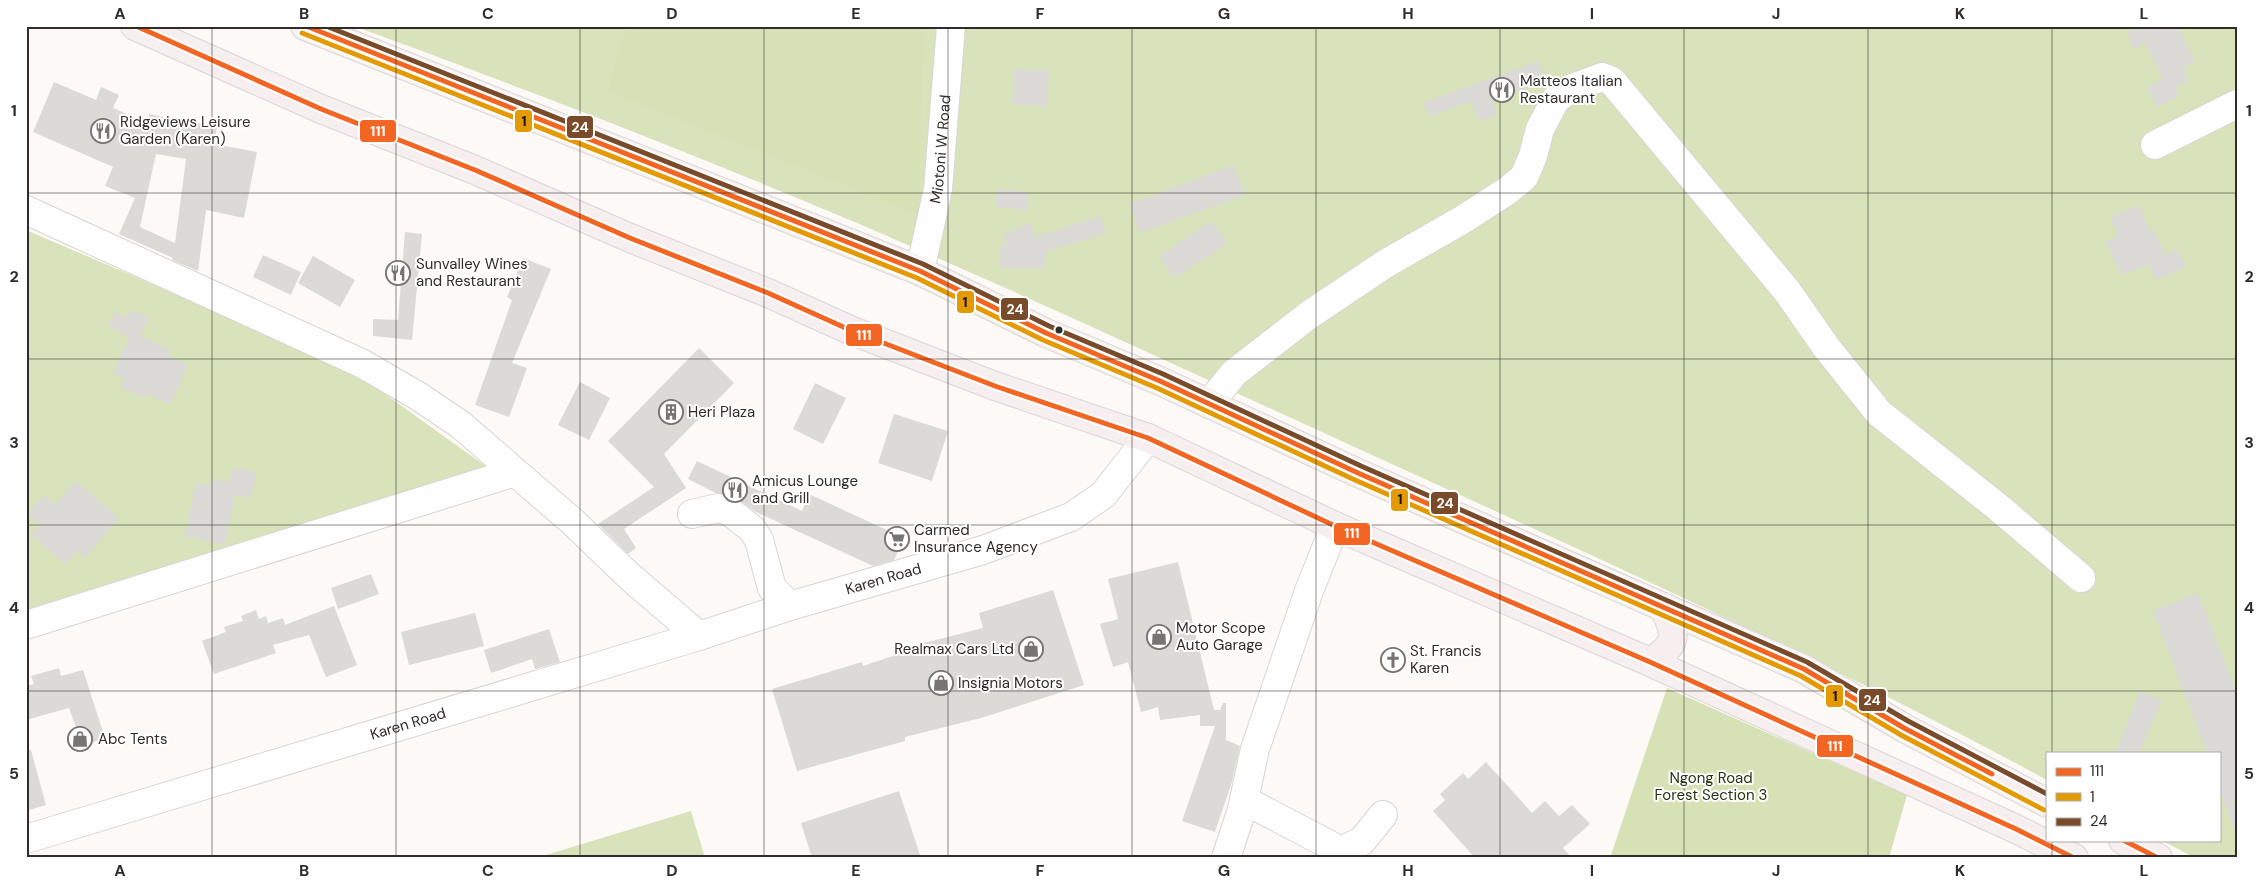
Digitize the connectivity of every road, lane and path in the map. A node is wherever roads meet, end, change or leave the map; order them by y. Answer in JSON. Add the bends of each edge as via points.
{"nodes":[{"id":1,"x":135,"y":26,"type":"edge"},
{"id":2,"x":305,"y":26,"type":"edge"},
{"id":3,"x":951,"y":26,"type":"edge"},
{"id":4,"x":2237,"y":104,"type":"edge"},
{"id":5,"x":2156,"y":145,"type":"dead end"},
{"id":6,"x":26,"y":210,"type":"edge"},
{"id":7,"x":920,"y":271,"type":"junction"},
{"id":8,"x":1209,"y":404,"type":"junction"},
{"id":9,"x":1148,"y":438,"type":"junction"},
{"id":10,"x":515,"y":472,"type":"junction"},
{"id":11,"x":692,"y":514,"type":"dead end"},
{"id":12,"x":1335,"y":526,"type":"junction"},
{"id":13,"x":2080,"y":578,"type":"dead end"},
{"id":14,"x":790,"y":606,"type":"junction"},
{"id":15,"x":1663,"y":607,"type":"junction"},
{"id":16,"x":26,"y":625,"type":"edge"},
{"id":17,"x":699,"y":636,"type":"junction"},
{"id":18,"x":1650,"y":662,"type":"junction"},
{"id":19,"x":1244,"y":800,"type":"junction"},
{"id":20,"x":2046,"y":802,"type":"edge"},
{"id":21,"x":1383,"y":815,"type":"dead end"},
{"id":22,"x":26,"y":839,"type":"edge"},
{"id":23,"x":2127,"y":842,"type":"edge"},
{"id":24,"x":1226,"y":858,"type":"edge"},
{"id":25,"x":2074,"y":858,"type":"edge"},
{"id":26,"x":2158,"y":858,"type":"edge"}],
"edges":[{"from":1,"to":9,"type":"main road","via":[[322,109],[475,170],[850,330],[995,386]]},
{"from":2,"to":7,"type":"main road"},
{"from":3,"to":7,"type":"street","name":"Miotoni W Road","via":[[938,189]]},
{"from":4,"to":5,"type":"street"},
{"from":6,"to":10,"type":"street","via":[[363,364],[461,425]]},
{"from":7,"to":8,"type":"main road","via":[[1046,333]]},
{"from":8,"to":13,"type":"street","via":[[1234,373],[1309,314],[1385,264],[1462,220],[1524,177],[1532,161],[1540,129],[1556,99],[1570,89],[1602,77],[1612,81],[1734,225],[1879,413],[1999,508]]},
{"from":8,"to":15,"type":"main road"},
{"from":9,"to":12,"type":"main road"},
{"from":9,"to":14,"type":"street","name":"Karen Road","via":[[1103,495],[1071,517],[983,550]]},
{"from":10,"to":16,"type":"street"},
{"from":10,"to":17,"type":"street"},
{"from":11,"to":14,"type":"street","via":[[718,508],[752,529],[759,540],[772,588]]},
{"from":12,"to":18,"type":"main road"},
{"from":12,"to":19,"type":"street","via":[[1309,591],[1255,749]]},
{"from":14,"to":17,"type":"street","name":"Karen Road"},
{"from":15,"to":18,"type":"main road","via":[[1673,626],[1672,639],[1665,652]]},
{"from":15,"to":20,"type":"main road","via":[[1804,669],[1904,728]]},
{"from":17,"to":22,"type":"street","name":"Karen Road"},
{"from":18,"to":25,"type":"main road","via":[[2016,828]]},
{"from":19,"to":21,"type":"street","via":[[1342,851],[1362,841]]},
{"from":19,"to":24,"type":"street"},
{"from":23,"to":26,"type":"main road"}]}
